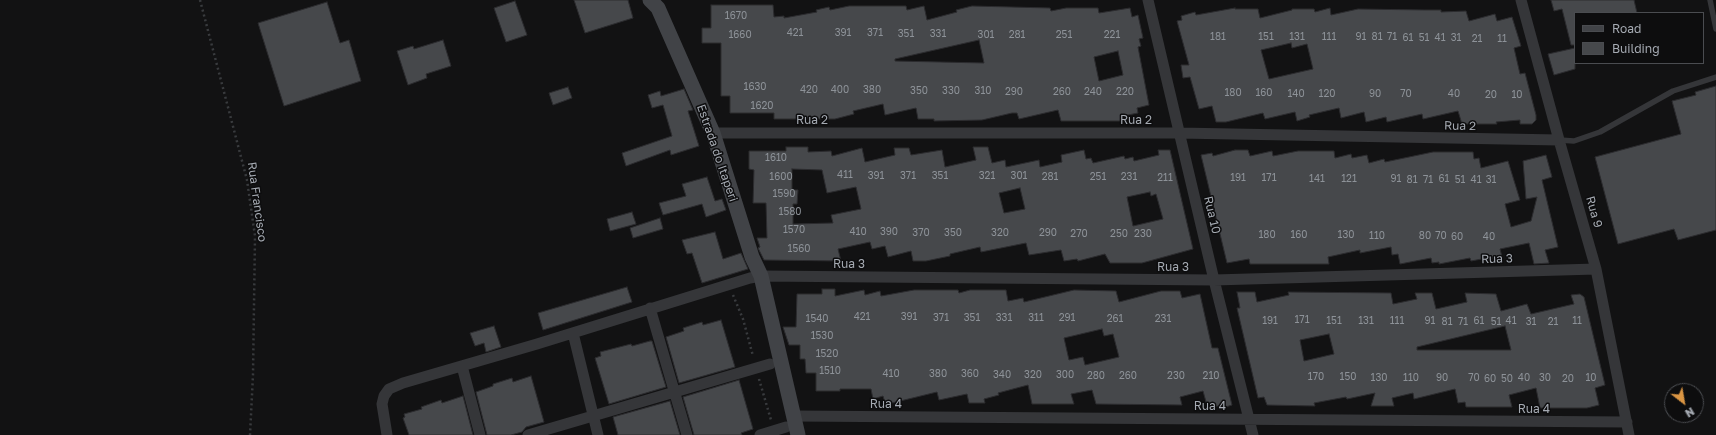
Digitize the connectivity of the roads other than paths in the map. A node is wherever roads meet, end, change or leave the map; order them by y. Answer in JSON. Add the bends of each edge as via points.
{"nodes":[{"id":1,"x":1148,"y":0,"type":"edge"},
{"id":2,"x":1521,"y":0,"type":"edge"},
{"id":3,"x":1710,"y":0,"type":"edge"},
{"id":4,"x":655,"y":3,"type":"edge"},
{"id":5,"x":1716,"y":29,"type":"edge"},
{"id":6,"x":1716,"y":77,"type":"edge"},
{"id":7,"x":713,"y":133,"type":"junction"},
{"id":8,"x":1179,"y":133,"type":"junction"},
{"id":9,"x":1559,"y":140,"type":"junction"},
{"id":10,"x":1596,"y":269,"type":"junction"},
{"id":11,"x":755,"y":277,"type":"junction"},
{"id":12,"x":1214,"y":280,"type":"junction"},
{"id":13,"x":650,"y":308,"type":"junction"},
{"id":14,"x":573,"y":333,"type":"junction"},
{"id":15,"x":770,"y":364,"type":"junction"},
{"id":16,"x":462,"y":366,"type":"junction"},
{"id":17,"x":674,"y":393,"type":"junction"},
{"id":18,"x":594,"y":416,"type":"junction"},
{"id":19,"x":1249,"y":420,"type":"junction"},
{"id":20,"x":1627,"y":422,"type":"junction"},
{"id":21,"x":791,"y":428,"type":"edge"},
{"id":22,"x":387,"y":435,"type":"edge"},
{"id":23,"x":480,"y":435,"type":"edge"},
{"id":24,"x":528,"y":435,"type":"edge"},
{"id":25,"x":598,"y":435,"type":"edge"},
{"id":26,"x":687,"y":435,"type":"edge"},
{"id":27,"x":760,"y":435,"type":"edge"},
{"id":28,"x":1253,"y":435,"type":"edge"},
{"id":29,"x":1629,"y":435,"type":"edge"}],
"edges":[{"from":1,"to":8,"type":"street","name":"Rua 10"},
{"from":2,"to":9,"type":"street","name":"Rua 9"},
{"from":3,"to":5,"type":"lane"},
{"from":4,"to":7,"type":"street","name":"Estrada do Itaperi"},
{"from":6,"to":9,"type":"lane","via":[[1673,91],[1600,132],[1574,141]]},
{"from":7,"to":8,"type":"street","name":"Rua 2"},
{"from":7,"to":11,"type":"street","name":"Estrada do Itaperi","via":[[752,257]]},
{"from":8,"to":9,"type":"street","name":"Rua 2"},
{"from":8,"to":12,"type":"street","name":"Rua 10"},
{"from":9,"to":10,"type":"street","name":"Rua 9"},
{"from":10,"to":12,"type":"street","name":"Rua 3"},
{"from":10,"to":20,"type":"street","name":"Rua 9"},
{"from":11,"to":12,"type":"street","name":"Rua 3"},
{"from":11,"to":13,"type":"street","name":"Rua 3"},
{"from":11,"to":15,"type":"street","name":"Estrada do Itaperi"},
{"from":11,"to":21,"type":"street","name":"Estrada do Itaperi"},
{"from":12,"to":19,"type":"street","name":"Rua 10"},
{"from":13,"to":14,"type":"street","name":"Rua 3"},
{"from":13,"to":17,"type":"street"},
{"from":14,"to":16,"type":"street","name":"Rua 3"},
{"from":14,"to":18,"type":"street"},
{"from":15,"to":17,"type":"street"},
{"from":15,"to":21,"type":"street","name":"Estrada do Itaperi"},
{"from":16,"to":22,"type":"street","name":"Rua 3","via":[[390,389],[382,404]]},
{"from":16,"to":23,"type":"street"},
{"from":17,"to":18,"type":"street"},
{"from":17,"to":26,"type":"street"},
{"from":18,"to":24,"type":"street"},
{"from":18,"to":25,"type":"street"},
{"from":19,"to":20,"type":"street","name":"Rua 4"},
{"from":19,"to":21,"type":"street","name":"Rua 4"},
{"from":19,"to":28,"type":"street","name":"Rua 10"},
{"from":20,"to":29,"type":"street","name":"Rua 9"},
{"from":21,"to":27,"type":"street","name":"Rua 4"}]}
